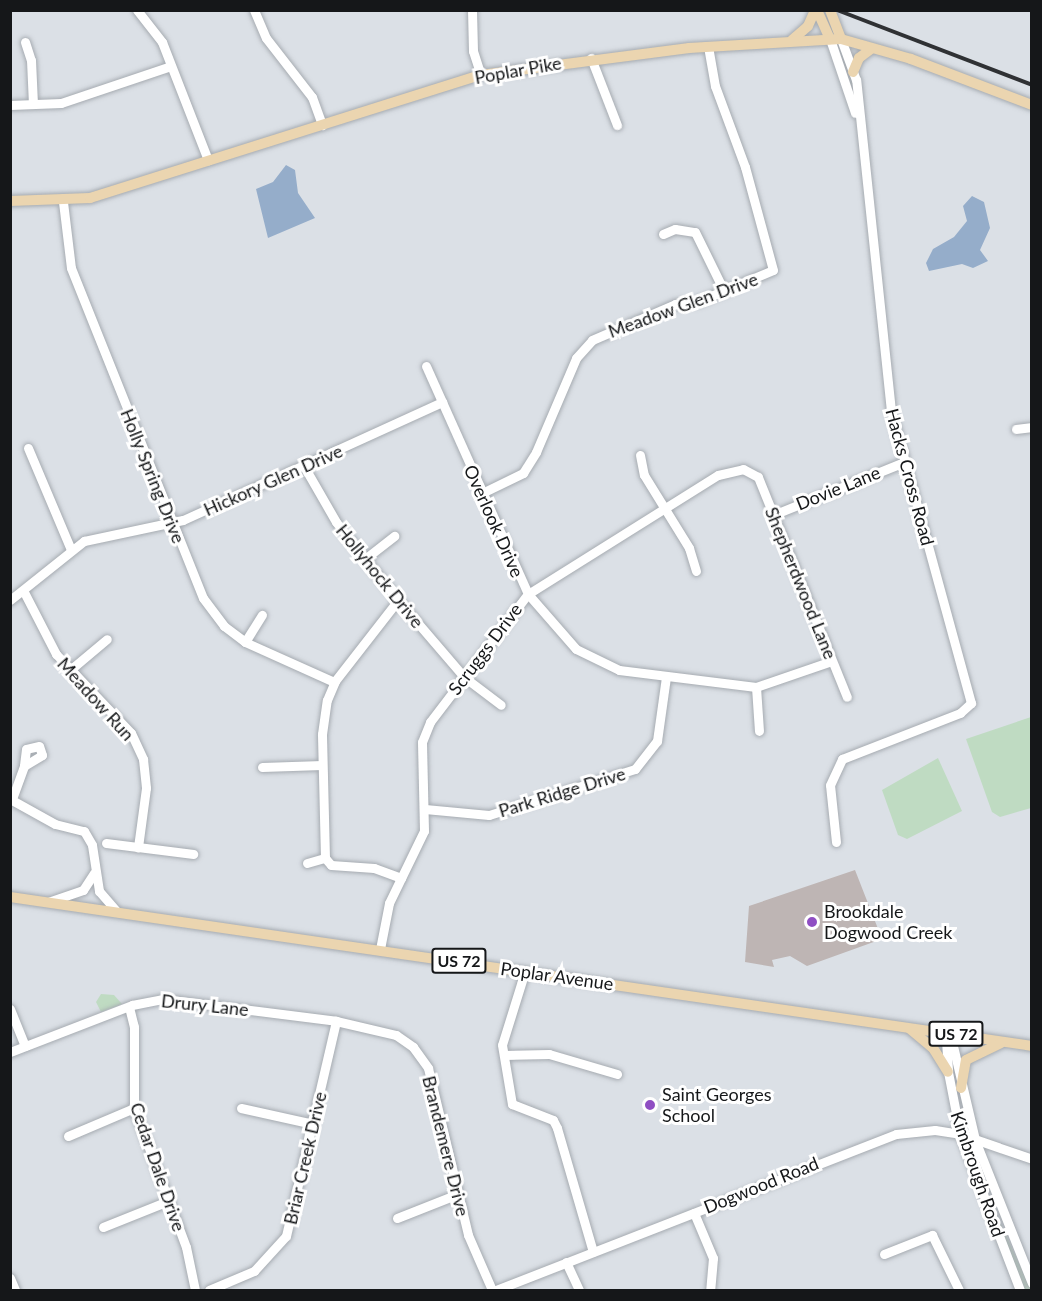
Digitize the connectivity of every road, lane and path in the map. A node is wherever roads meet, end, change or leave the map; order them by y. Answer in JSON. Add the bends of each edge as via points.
{"nodes":[{"id":1,"x":137,"y":10,"type":"edge"},
{"id":2,"x":254,"y":10,"type":"edge"},
{"id":3,"x":472,"y":10,"type":"edge"},
{"id":4,"x":816,"y":10,"type":"edge"},
{"id":5,"x":830,"y":10,"type":"edge"},
{"id":6,"x":835,"y":39,"type":"junction"},
{"id":7,"x":790,"y":41,"type":"junction"},
{"id":8,"x":25,"y":42,"type":"dead end"},
{"id":9,"x":708,"y":47,"type":"junction"},
{"id":10,"x":871,"y":49,"type":"junction"},
{"id":11,"x":591,"y":57,"type":"junction"},
{"id":12,"x":171,"y":66,"type":"junction"},
{"id":13,"x":853,"y":72,"type":"junction"},
{"id":14,"x":482,"y":75,"type":"junction"},
{"id":15,"x":33,"y":104,"type":"junction"},
{"id":16,"x":10,"y":105,"type":"edge"},
{"id":17,"x":1032,"y":105,"type":"edge"},
{"id":18,"x":857,"y":118,"type":"junction"},
{"id":19,"x":322,"y":125,"type":"junction"},
{"id":20,"x":617,"y":125,"type":"dead end"},
{"id":21,"x":208,"y":160,"type":"junction"},
{"id":22,"x":10,"y":201,"type":"edge"},
{"id":23,"x":63,"y":202,"type":"junction"},
{"id":24,"x":663,"y":234,"type":"dead end"},
{"id":25,"x":724,"y":291,"type":"junction"},
{"id":26,"x":426,"y":366,"type":"dead end"},
{"id":27,"x":442,"y":402,"type":"junction"},
{"id":28,"x":1032,"y":427,"type":"edge"},
{"id":29,"x":1016,"y":429,"type":"dead end"},
{"id":30,"x":28,"y":448,"type":"dead end"},
{"id":31,"x":640,"y":455,"type":"dead end"},
{"id":32,"x":904,"y":462,"type":"junction"},
{"id":33,"x":305,"y":468,"type":"junction"},
{"id":34,"x":753,"y":471,"type":"joint"},
{"id":35,"x":482,"y":493,"type":"junction"},
{"id":36,"x":664,"y":508,"type":"junction"},
{"id":37,"x":773,"y":515,"type":"junction"},
{"id":38,"x":172,"y":522,"type":"junction"},
{"id":39,"x":393,"y":536,"type":"dead end"},
{"id":40,"x":71,"y":550,"type":"junction"},
{"id":41,"x":366,"y":558,"type":"junction"},
{"id":42,"x":696,"y":572,"type":"dead end"},
{"id":43,"x":24,"y":592,"type":"junction"},
{"id":44,"x":528,"y":594,"type":"junction"},
{"id":45,"x":10,"y":600,"type":"edge"},
{"id":46,"x":398,"y":600,"type":"junction"},
{"id":47,"x":262,"y":615,"type":"dead end"},
{"id":48,"x":106,"y":639,"type":"dead end"},
{"id":49,"x":245,"y":642,"type":"junction"},
{"id":50,"x":832,"y":661,"type":"junction"},
{"id":51,"x":70,"y":670,"type":"junction"},
{"id":52,"x":464,"y":677,"type":"junction"},
{"id":53,"x":666,"y":677,"type":"junction"},
{"id":54,"x":334,"y":682,"type":"junction"},
{"id":55,"x":756,"y":687,"type":"junction"},
{"id":56,"x":847,"y":697,"type":"dead end"},
{"id":57,"x":501,"y":705,"type":"dead end"},
{"id":58,"x":759,"y":731,"type":"dead end"},
{"id":59,"x":322,"y":765,"type":"junction"},
{"id":60,"x":24,"y":766,"type":"dead end"},
{"id":61,"x":262,"y":767,"type":"dead end"},
{"id":62,"x":11,"y":799,"type":"edge"},
{"id":63,"x":425,"y":809,"type":"junction"},
{"id":64,"x":836,"y":842,"type":"dead end"},
{"id":65,"x":106,"y":843,"type":"dead end"},
{"id":66,"x":138,"y":847,"type":"junction"},
{"id":67,"x":193,"y":854,"type":"dead end"},
{"id":68,"x":325,"y":858,"type":"junction"},
{"id":69,"x":307,"y":863,"type":"dead end"},
{"id":70,"x":94,"y":873,"type":"junction"},
{"id":71,"x":401,"y":878,"type":"junction"},
{"id":72,"x":10,"y":897,"type":"edge"},
{"id":73,"x":48,"y":902,"type":"junction"},
{"id":74,"x":117,"y":912,"type":"junction"},
{"id":75,"x":380,"y":949,"type":"junction"},
{"id":76,"x":525,"y":971,"type":"junction"},
{"id":77,"x":129,"y":1007,"type":"junction"},
{"id":78,"x":10,"y":1009,"type":"edge"},
{"id":79,"x":336,"y":1021,"type":"junction"},
{"id":80,"x":907,"y":1028,"type":"junction"},
{"id":81,"x":950,"y":1033,"type":"junction"},
{"id":82,"x":1004,"y":1042,"type":"junction"},
{"id":83,"x":26,"y":1046,"type":"junction"},
{"id":84,"x":1032,"y":1046,"type":"edge"},
{"id":85,"x":10,"y":1052,"type":"edge"},
{"id":86,"x":504,"y":1054,"type":"junction"},
{"id":87,"x":948,"y":1072,"type":"junction"},
{"id":88,"x":616,"y":1074,"type":"dead end"},
{"id":89,"x":961,"y":1088,"type":"junction"},
{"id":90,"x":134,"y":1108,"type":"junction"},
{"id":91,"x":241,"y":1108,"type":"dead end"},
{"id":92,"x":313,"y":1124,"type":"junction"},
{"id":93,"x":960,"y":1134,"type":"junction"},
{"id":94,"x":68,"y":1136,"type":"dead end"},
{"id":95,"x":975,"y":1140,"type":"junction"},
{"id":96,"x":1032,"y":1159,"type":"edge"},
{"id":97,"x":458,"y":1194,"type":"junction"},
{"id":98,"x":168,"y":1200,"type":"junction"},
{"id":99,"x":694,"y":1213,"type":"junction"},
{"id":100,"x":397,"y":1218,"type":"dead end"},
{"id":101,"x":103,"y":1227,"type":"dead end"},
{"id":102,"x":593,"y":1252,"type":"junction"},
{"id":103,"x":884,"y":1254,"type":"dead end"},
{"id":104,"x":566,"y":1262,"type":"junction"},
{"id":105,"x":10,"y":1278,"type":"edge"},
{"id":106,"x":1032,"y":1283,"type":"edge"},
{"id":107,"x":15,"y":1290,"type":"edge"},
{"id":108,"x":195,"y":1290,"type":"edge"},
{"id":109,"x":209,"y":1290,"type":"edge"},
{"id":110,"x":494,"y":1290,"type":"edge"},
{"id":111,"x":579,"y":1290,"type":"edge"},
{"id":112,"x":710,"y":1290,"type":"edge"},
{"id":113,"x":959,"y":1290,"type":"edge"},
{"id":114,"x":1020,"y":1290,"type":"edge"}],
"edges":[{"from":1,"to":12,"type":"street","via":[[156,31]]},
{"from":2,"to":19,"type":"street","via":[[266,38],[312,97]]},
{"from":3,"to":14,"type":"street","via":[[473,51]]},
{"from":4,"to":6,"type":"main road","name":"Hacks Cross Road"},
{"from":4,"to":7,"type":"main road","via":[[808,26]]},
{"from":5,"to":6,"type":"main road","name":"Hacks Cross Road"},
{"from":6,"to":7,"type":"main road","name":"Poplar Pike"},
{"from":6,"to":10,"type":"main road","name":"Poplar Pike"},
{"from":6,"to":13,"type":"street","name":"Hacks Cross Road"},
{"from":6,"to":18,"type":"street","name":"Hacks Cross Road"},
{"from":7,"to":9,"type":"main road","name":"Poplar Pike"},
{"from":8,"to":15,"type":"street","via":[[31,60]]},
{"from":9,"to":11,"type":"main road","name":"Poplar Pike"},
{"from":9,"to":25,"type":"street","name":"Meadow Glen Drive","via":[[715,86],[742,159],[773,268]]},
{"from":10,"to":13,"type":"main road","via":[[859,58]]},
{"from":10,"to":17,"type":"main road","name":"Poplar Pike","via":[[911,59]]},
{"from":11,"to":14,"type":"main road","name":"Poplar Pike"},
{"from":11,"to":20,"type":"street"},
{"from":12,"to":15,"type":"street","via":[[69,101]]},
{"from":12,"to":21,"type":"street"},
{"from":13,"to":18,"type":"street","name":"Hacks Cross Road"},
{"from":14,"to":19,"type":"main road","name":"Poplar Pike"},
{"from":15,"to":16,"type":"street"},
{"from":18,"to":32,"type":"street","name":"Hacks Cross Road","via":[[885,378]]},
{"from":19,"to":21,"type":"main road","name":"Poplar Pike"},
{"from":21,"to":23,"type":"main road","name":"Poplar Pike","via":[[90,198]]},
{"from":22,"to":23,"type":"main road","name":"Poplar Pike"},
{"from":23,"to":38,"type":"street","name":"Holly Spring Drive","via":[[71,267]]},
{"from":24,"to":25,"type":"street","via":[[675,229],[695,232]]},
{"from":25,"to":35,"type":"street","name":"Meadow Glen Drive","via":[[695,302],[675,304],[592,340],[576,358],[523,473]]},
{"from":26,"to":27,"type":"street","name":"Overlook Drive"},
{"from":27,"to":33,"type":"street","name":"Hickory Glen Drive"},
{"from":27,"to":35,"type":"street","name":"Overlook Drive"},
{"from":28,"to":29,"type":"street"},
{"from":30,"to":40,"type":"street"},
{"from":31,"to":36,"type":"street","via":[[644,475]]},
{"from":32,"to":37,"type":"street","name":"Dovie Lane"},
{"from":32,"to":64,"type":"street","name":"Hacks Cross Road","via":[[971,703],[960,713],[854,752],[839,763],[830,785]]},
{"from":33,"to":38,"type":"street","name":"Hickory Glen Drive"},
{"from":33,"to":41,"type":"street","name":"Hollyhock Drive","via":[[336,522]]},
{"from":34,"to":36,"type":"street","name":"Scruggs Drive","via":[[718,476]]},
{"from":34,"to":37,"type":"street","name":"Shepherdwood Lane"},
{"from":35,"to":44,"type":"street","name":"Overlook Drive"},
{"from":36,"to":42,"type":"street","via":[[689,548]]},
{"from":36,"to":44,"type":"street","name":"Scruggs Drive"},
{"from":37,"to":50,"type":"street","name":"Shepherdwood Lane"},
{"from":38,"to":40,"type":"street","name":"Hickory Glen Drive","via":[[95,537]]},
{"from":38,"to":49,"type":"street","name":"Holly Spring Drive","via":[[203,598],[224,626]]},
{"from":39,"to":41,"type":"street"},
{"from":40,"to":43,"type":"street","name":"Hickory Glen Drive"},
{"from":41,"to":46,"type":"street","name":"Hollyhock Drive"},
{"from":43,"to":45,"type":"street","name":"Hickory Glen Drive"},
{"from":43,"to":51,"type":"street","name":"Meadow Run","via":[[56,654]]},
{"from":44,"to":52,"type":"street","name":"Scruggs Drive"},
{"from":44,"to":53,"type":"street","name":"Overlook Drive","via":[[581,652],[619,670]]},
{"from":46,"to":52,"type":"street","name":"Hollyhock Drive"},
{"from":46,"to":54,"type":"street"},
{"from":47,"to":49,"type":"street"},
{"from":48,"to":51,"type":"street"},
{"from":49,"to":54,"type":"street","name":"Holly Spring Drive"},
{"from":50,"to":55,"type":"street","name":"Overlook Drive"},
{"from":50,"to":56,"type":"street","name":"Shepherdwood Lane"},
{"from":51,"to":66,"type":"street","name":"Meadow Run","via":[[131,733],[143,759],[146,788]]},
{"from":52,"to":57,"type":"street","name":"Hollyhock Drive"},
{"from":52,"to":63,"type":"street","name":"Scruggs Drive","via":[[430,722],[422,742]]},
{"from":53,"to":55,"type":"street","name":"Overlook Drive"},
{"from":53,"to":63,"type":"street","name":"Park Ridge Drive","via":[[657,741],[636,769],[489,814]]},
{"from":54,"to":59,"type":"street","via":[[324,716]]},
{"from":55,"to":58,"type":"street"},
{"from":59,"to":61,"type":"street"},
{"from":59,"to":68,"type":"street"},
{"from":60,"to":62,"type":"street"},
{"from":62,"to":70,"type":"street","via":[[55,824],[84,831],[94,851]]},
{"from":63,"to":71,"type":"street","name":"Scruggs Drive","via":[[424,831]]},
{"from":65,"to":66,"type":"street"},
{"from":66,"to":67,"type":"street"},
{"from":68,"to":69,"type":"street"},
{"from":68,"to":71,"type":"street","via":[[331,865],[374,867]]},
{"from":70,"to":73,"type":"street","via":[[83,890]]},
{"from":70,"to":74,"type":"street","via":[[99,891]]},
{"from":71,"to":75,"type":"street","name":"Scruggs Drive","via":[[386,912]]},
{"from":72,"to":73,"type":"main road","name":"Poplar Avenue","number":"US 72"},
{"from":73,"to":74,"type":"main road","name":"Poplar Avenue","number":"US 72"},
{"from":74,"to":75,"type":"main road","name":"Poplar Avenue","number":"US 72"},
{"from":75,"to":76,"type":"main road","name":"Poplar Avenue","number":"US 72"},
{"from":76,"to":80,"type":"main road","name":"Poplar Avenue","number":"US 72"},
{"from":76,"to":86,"type":"street","via":[[519,1003],[505,1029]]},
{"from":77,"to":79,"type":"street","name":"Drury Lane","via":[[171,998]]},
{"from":77,"to":83,"type":"street","name":"Drury Lane"},
{"from":77,"to":90,"type":"street","name":"Cedar Dale Drive","via":[[134,1027]]},
{"from":78,"to":83,"type":"street"},
{"from":79,"to":92,"type":"street","name":"Briar Creek Drive"},
{"from":79,"to":97,"type":"street","name":"Brandemere Drive","via":[[396,1035],[413,1047],[428,1068]]},
{"from":80,"to":81,"type":"main road","name":"Poplar Avenue","number":"US 72"},
{"from":80,"to":87,"type":"main road","via":[[933,1048]]},
{"from":81,"to":82,"type":"main road","name":"Poplar Avenue","number":"US 72"},
{"from":81,"to":87,"type":"street","name":"Kimbrough Road","via":[[946,1041]]},
{"from":81,"to":89,"type":"street","name":"Kimbrough Road"},
{"from":82,"to":84,"type":"main road","name":"Poplar Avenue","number":"US 72"},
{"from":82,"to":89,"type":"main road","via":[[966,1060]]},
{"from":83,"to":85,"type":"street","name":"Drury Lane"},
{"from":86,"to":88,"type":"street","via":[[549,1054]]},
{"from":86,"to":102,"type":"street","via":[[512,1104],[553,1120],[557,1128]]},
{"from":87,"to":93,"type":"street","name":"Kimbrough Road"},
{"from":89,"to":95,"type":"street","name":"Kimbrough Road"},
{"from":90,"to":94,"type":"street"},
{"from":90,"to":98,"type":"street","name":"Cedar Dale Drive"},
{"from":91,"to":92,"type":"street"},
{"from":92,"to":109,"type":"street","name":"Briar Creek Drive","via":[[288,1230],[280,1246],[254,1271]]},
{"from":93,"to":95,"type":"street","name":"Dogwood Road"},
{"from":93,"to":99,"type":"street","name":"Dogwood Road","via":[[935,1130],[896,1134]]},
{"from":93,"to":114,"type":"street","name":"Kimbrough Road"},
{"from":95,"to":96,"type":"street","name":"Dogwood Road"},
{"from":95,"to":106,"type":"street","name":"Kimbrough Road"},
{"from":97,"to":100,"type":"street"},
{"from":97,"to":110,"type":"street","name":"Brandemere Drive","via":[[468,1235]]},
{"from":98,"to":101,"type":"street"},
{"from":98,"to":108,"type":"street","name":"Cedar Dale Drive","via":[[186,1247]]},
{"from":99,"to":102,"type":"street","name":"Dogwood Road"},
{"from":99,"to":112,"type":"street","via":[[713,1258]]},
{"from":102,"to":104,"type":"street","name":"Dogwood Road"},
{"from":103,"to":113,"type":"street","via":[[932,1235]]},
{"from":104,"to":110,"type":"street","name":"Dogwood Road"},
{"from":104,"to":111,"type":"street"},
{"from":105,"to":107,"type":"street"}]}
